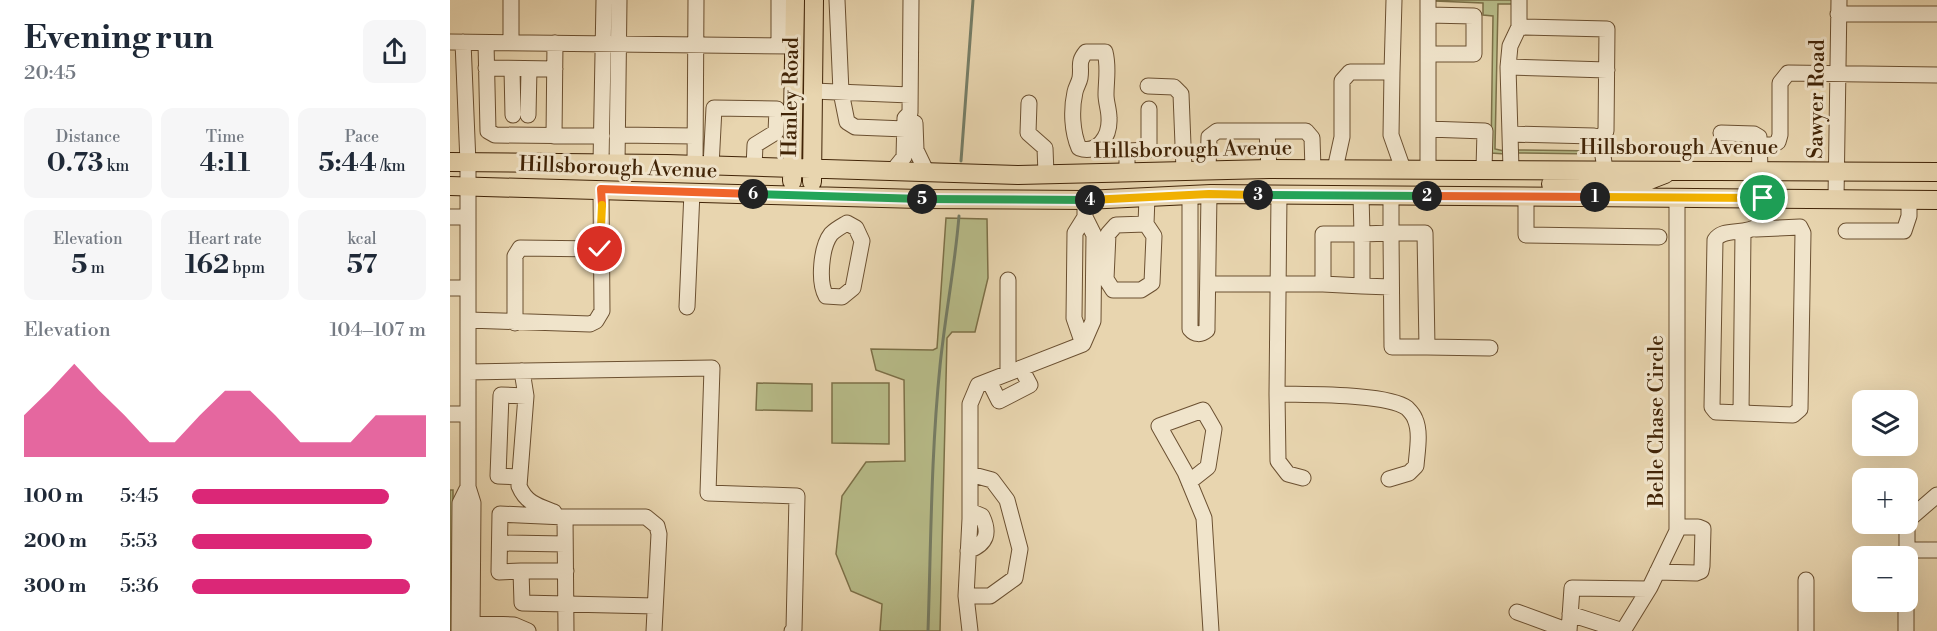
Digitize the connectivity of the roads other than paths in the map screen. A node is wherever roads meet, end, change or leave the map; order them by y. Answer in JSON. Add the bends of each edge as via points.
{"nodes":[{"id":1,"x":511,"y":0,"type":"edge"},
{"id":2,"x":604,"y":0,"type":"edge"},
{"id":3,"x":619,"y":0,"type":"edge"},
{"id":4,"x":696,"y":0,"type":"edge"},
{"id":5,"x":779,"y":0,"type":"edge"},
{"id":6,"x":795,"y":0,"type":"edge"},
{"id":7,"x":814,"y":0,"type":"edge"},
{"id":8,"x":837,"y":0,"type":"edge"},
{"id":9,"x":911,"y":0,"type":"edge"},
{"id":10,"x":1394,"y":0,"type":"edge"},
{"id":11,"x":1519,"y":0,"type":"edge"},
{"id":12,"x":1838,"y":7,"type":"edge"},
{"id":13,"x":1428,"y":8,"type":"edge"},
{"id":14,"x":1937,"y":14,"type":"edge"},
{"id":15,"x":1519,"y":27,"type":"junction"},
{"id":16,"x":456,"y":42,"type":"edge"},
{"id":17,"x":486,"y":43,"type":"junction"},
{"id":18,"x":511,"y":43,"type":"junction"},
{"id":19,"x":555,"y":43,"type":"junction"},
{"id":20,"x":611,"y":44,"type":"junction"},
{"id":21,"x":696,"y":45,"type":"junction"},
{"id":22,"x":787,"y":46,"type":"junction"},
{"id":23,"x":1428,"y":54,"type":"junction"},
{"id":24,"x":1508,"y":67,"type":"junction"},
{"id":25,"x":486,"y":68,"type":"junction"},
{"id":26,"x":512,"y":69,"type":"junction"},
{"id":27,"x":529,"y":69,"type":"junction"},
{"id":28,"x":555,"y":69,"type":"junction"},
{"id":29,"x":1607,"y":70,"type":"junction"},
{"id":30,"x":1392,"y":72,"type":"junction"},
{"id":31,"x":1838,"y":74,"type":"junction"},
{"id":32,"x":1937,"y":75,"type":"edge"},
{"id":33,"x":458,"y":79,"type":"edge"},
{"id":34,"x":1148,"y":86,"type":"dead end"},
{"id":35,"x":813,"y":91,"type":"junction"},
{"id":36,"x":841,"y":92,"type":"junction"},
{"id":37,"x":909,"y":95,"type":"junction"},
{"id":38,"x":1029,"y":103,"type":"dead end"},
{"id":39,"x":1149,"y":110,"type":"dead end"},
{"id":40,"x":909,"y":113,"type":"junction"},
{"id":41,"x":512,"y":123,"type":"junction"},
{"id":42,"x":905,"y":129,"type":"junction"},
{"id":43,"x":1428,"y":129,"type":"junction"},
{"id":44,"x":1267,"y":131,"type":"junction"},
{"id":45,"x":1721,"y":133,"type":"dead end"},
{"id":46,"x":1510,"y":134,"type":"junction"},
{"id":47,"x":528,"y":135,"type":"junction"},
{"id":48,"x":618,"y":135,"type":"junction"},
{"id":49,"x":554,"y":136,"type":"junction"},
{"id":50,"x":602,"y":136,"type":"junction"},
{"id":51,"x":695,"y":136,"type":"junction"},
{"id":52,"x":1598,"y":140,"type":"junction"},
{"id":53,"x":1760,"y":145,"type":"junction"},
{"id":54,"x":1086,"y":150,"type":"junction"},
{"id":55,"x":459,"y":162,"type":"edge"},
{"id":56,"x":609,"y":164,"type":"junction"},
{"id":57,"x":703,"y":165,"type":"junction"},
{"id":58,"x":754,"y":167,"type":"junction"},
{"id":59,"x":792,"y":169,"type":"junction"},
{"id":60,"x":1208,"y":169,"type":"junction"},
{"id":61,"x":1269,"y":169,"type":"junction"},
{"id":62,"x":1313,"y":169,"type":"junction"},
{"id":63,"x":1335,"y":169,"type":"junction"},
{"id":64,"x":1370,"y":169,"type":"junction"},
{"id":65,"x":1403,"y":169,"type":"junction"},
{"id":66,"x":1428,"y":169,"type":"junction"},
{"id":67,"x":1484,"y":169,"type":"junction"},
{"id":68,"x":1510,"y":169,"type":"junction"},
{"id":69,"x":812,"y":170,"type":"junction"},
{"id":70,"x":1184,"y":170,"type":"junction"},
{"id":71,"x":1605,"y":170,"type":"junction"},
{"id":72,"x":1675,"y":170,"type":"junction"},
{"id":73,"x":1760,"y":170,"type":"junction"},
{"id":74,"x":1836,"y":171,"type":"junction"},
{"id":75,"x":892,"y":172,"type":"junction"},
{"id":76,"x":927,"y":172,"type":"junction"},
{"id":77,"x":1127,"y":172,"type":"junction"},
{"id":78,"x":1937,"y":172,"type":"edge"},
{"id":79,"x":1084,"y":173,"type":"junction"},
{"id":80,"x":1046,"y":174,"type":"junction"},
{"id":81,"x":459,"y":185,"type":"edge"},
{"id":82,"x":1937,"y":188,"type":"edge"},
{"id":83,"x":601,"y":189,"type":"junction"},
{"id":84,"x":692,"y":192,"type":"junction"},
{"id":85,"x":1209,"y":194,"type":"junction"},
{"id":86,"x":791,"y":195,"type":"junction"},
{"id":87,"x":812,"y":195,"type":"junction"},
{"id":88,"x":1190,"y":195,"type":"junction"},
{"id":89,"x":1279,"y":195,"type":"junction"},
{"id":90,"x":1353,"y":195,"type":"junction"},
{"id":91,"x":1391,"y":196,"type":"junction"},
{"id":92,"x":848,"y":197,"type":"junction"},
{"id":93,"x":1154,"y":197,"type":"junction"},
{"id":94,"x":1526,"y":197,"type":"junction"},
{"id":95,"x":1677,"y":198,"type":"junction"},
{"id":96,"x":1763,"y":198,"type":"junction"},
{"id":97,"x":1836,"y":198,"type":"junction"},
{"id":98,"x":1912,"y":200,"type":"junction"},
{"id":99,"x":1937,"y":200,"type":"edge"},
{"id":100,"x":1085,"y":208,"type":"junction"},
{"id":101,"x":450,"y":217,"type":"edge"},
{"id":102,"x":468,"y":217,"type":"junction"},
{"id":103,"x":847,"y":223,"type":"junction"},
{"id":104,"x":1146,"y":224,"type":"junction"},
{"id":105,"x":1749,"y":230,"type":"junction"},
{"id":106,"x":1846,"y":231,"type":"dead end"},
{"id":107,"x":1391,"y":233,"type":"junction"},
{"id":108,"x":1362,"y":234,"type":"junction"},
{"id":109,"x":1659,"y":237,"type":"dead end"},
{"id":110,"x":600,"y":249,"type":"junction"},
{"id":111,"x":1008,"y":280,"type":"dead end"},
{"id":112,"x":1278,"y":284,"type":"junction"},
{"id":113,"x":1323,"y":284,"type":"junction"},
{"id":114,"x":1208,"y":285,"type":"junction"},
{"id":115,"x":1362,"y":286,"type":"junction"},
{"id":116,"x":1391,"y":287,"type":"junction"},
{"id":117,"x":450,"y":288,"type":"edge"},
{"id":118,"x":468,"y":288,"type":"junction"},
{"id":119,"x":687,"y":308,"type":"dead end"},
{"id":120,"x":468,"y":320,"type":"junction"},
{"id":121,"x":515,"y":323,"type":"junction"},
{"id":122,"x":1427,"y":347,"type":"junction"},
{"id":123,"x":1490,"y":348,"type":"dead end"},
{"id":124,"x":522,"y":371,"type":"junction"},
{"id":125,"x":1014,"y":371,"type":"junction"},
{"id":126,"x":468,"y":372,"type":"junction"},
{"id":127,"x":989,"y":381,"type":"junction"},
{"id":128,"x":1277,"y":394,"type":"junction"},
{"id":129,"x":526,"y":396,"type":"junction"},
{"id":130,"x":1741,"y":413,"type":"junction"},
{"id":131,"x":450,"y":414,"type":"edge"},
{"id":132,"x":468,"y":414,"type":"junction"},
{"id":133,"x":970,"y":474,"type":"junction"},
{"id":134,"x":519,"y":477,"type":"junction"},
{"id":135,"x":1303,"y":478,"type":"dead end"},
{"id":136,"x":1389,"y":478,"type":"dead end"},
{"id":137,"x":1189,"y":482,"type":"junction"},
{"id":138,"x":1937,"y":495,"type":"edge"},
{"id":139,"x":1918,"y":513,"type":"edge"},
{"id":140,"x":565,"y":517,"type":"junction"},
{"id":141,"x":1677,"y":527,"type":"junction"},
{"id":142,"x":500,"y":543,"type":"junction"},
{"id":143,"x":565,"y":544,"type":"junction"},
{"id":144,"x":1937,"y":550,"type":"edge"},
{"id":145,"x":1918,"y":552,"type":"edge"},
{"id":146,"x":521,"y":571,"type":"junction"},
{"id":147,"x":566,"y":571,"type":"junction"},
{"id":148,"x":1657,"y":572,"type":"junction"},
{"id":149,"x":1806,"y":580,"type":"dead end"},
{"id":150,"x":1648,"y":589,"type":"junction"},
{"id":151,"x":966,"y":596,"type":"junction"},
{"id":152,"x":566,"y":603,"type":"junction"},
{"id":153,"x":655,"y":606,"type":"junction"},
{"id":154,"x":1518,"y":612,"type":"dead end"},
{"id":155,"x":1906,"y":612,"type":"edge"},
{"id":156,"x":1570,"y":614,"type":"junction"},
{"id":157,"x":466,"y":627,"type":"edge"},
{"id":158,"x":528,"y":631,"type":"edge"},
{"id":159,"x":566,"y":631,"type":"edge"},
{"id":160,"x":654,"y":631,"type":"edge"},
{"id":161,"x":792,"y":631,"type":"edge"},
{"id":162,"x":970,"y":631,"type":"edge"},
{"id":163,"x":1211,"y":631,"type":"edge"},
{"id":164,"x":1569,"y":631,"type":"edge"},
{"id":165,"x":1623,"y":631,"type":"edge"},
{"id":166,"x":1806,"y":631,"type":"edge"},
{"id":167,"x":1906,"y":631,"type":"edge"}],
"edges":[{"from":1,"to":18,"type":"street"},
{"from":2,"to":20,"type":"street"},
{"from":3,"to":20,"type":"street"},
{"from":4,"to":21,"type":"street"},
{"from":5,"to":22,"type":"street"},
{"from":6,"to":22,"type":"main road","name":"Hanley Road"},
{"from":7,"to":35,"type":"main road","name":"Hanley Road"},
{"from":8,"to":36,"type":"street"},
{"from":9,"to":37,"type":"street"},
{"from":10,"to":30,"type":"street"},
{"from":11,"to":15,"type":"street"},
{"from":12,"to":14,"type":"street"},
{"from":12,"to":31,"type":"street","name":"Sawyer Road"},
{"from":13,"to":23,"type":"street"},
{"from":13,"to":23,"type":"street","via":[[1474,16],[1474,54]]},
{"from":15,"to":24,"type":"street","via":[[1510,46]]},
{"from":15,"to":29,"type":"street","via":[[1607,29]]},
{"from":16,"to":17,"type":"street"},
{"from":16,"to":33,"type":"street"},
{"from":17,"to":18,"type":"street"},
{"from":17,"to":25,"type":"street"},
{"from":18,"to":19,"type":"street"},
{"from":19,"to":20,"type":"street"},
{"from":19,"to":28,"type":"street"},
{"from":20,"to":21,"type":"street"},
{"from":20,"to":48,"type":"street"},
{"from":20,"to":50,"type":"street"},
{"from":21,"to":22,"type":"street"},
{"from":21,"to":51,"type":"street"},
{"from":22,"to":59,"type":"main road","name":"Hanley Road"},
{"from":23,"to":43,"type":"street"},
{"from":24,"to":29,"type":"street"},
{"from":24,"to":46,"type":"street"},
{"from":25,"to":26,"type":"street"},
{"from":25,"to":41,"type":"street","via":[[488,131],[495,135]]},
{"from":26,"to":27,"type":"street"},
{"from":26,"to":41,"type":"street"},
{"from":27,"to":28,"type":"street"},
{"from":27,"to":47,"type":"street"},
{"from":28,"to":49,"type":"street"},
{"from":29,"to":52,"type":"street","via":[[1606,132]]},
{"from":30,"to":63,"type":"street","via":[[1350,72],[1342,81],[1342,136]]},
{"from":30,"to":65,"type":"street","via":[[1391,135]]},
{"from":31,"to":32,"type":"street"},
{"from":31,"to":53,"type":"street","via":[[1788,73],[1783,77],[1778,142]]},
{"from":31,"to":74,"type":"street","name":"Sawyer Road"},
{"from":33,"to":55,"type":"street"},
{"from":34,"to":70,"type":"street","via":[[1174,87],[1181,94]]},
{"from":35,"to":36,"type":"street"},
{"from":35,"to":69,"type":"main road","name":"Hanley Road"},
{"from":36,"to":37,"type":"street"},
{"from":36,"to":42,"type":"street","via":[[847,122],[855,127]]},
{"from":37,"to":40,"type":"street"},
{"from":38,"to":80,"type":"street","via":[[1028,133],[1045,148]]},
{"from":39,"to":77,"type":"street","via":[[1149,150],[1127,151]]},
{"from":40,"to":42,"type":"street"},
{"from":40,"to":76,"type":"street","via":[[915,120],[916,150]]},
{"from":41,"to":47,"type":"street"},
{"from":42,"to":75,"type":"street","via":[[904,157]]},
{"from":43,"to":66,"type":"street"},
{"from":43,"to":67,"type":"street","via":[[1485,131]]},
{"from":44,"to":60,"type":"street","via":[[1217,132],[1209,137]]},
{"from":44,"to":61,"type":"street"},
{"from":44,"to":62,"type":"street","via":[[1306,131],[1312,138]]},
{"from":45,"to":53,"type":"street","via":[[1754,134]]},
{"from":46,"to":52,"type":"street","via":[[1593,136]]},
{"from":46,"to":68,"type":"street"},
{"from":47,"to":49,"type":"street"},
{"from":48,"to":51,"type":"street"},
{"from":48,"to":56,"type":"street"},
{"from":49,"to":50,"type":"street"},
{"from":50,"to":56,"type":"street"},
{"from":51,"to":57,"type":"street"},
{"from":52,"to":71,"type":"street"},
{"from":53,"to":73,"type":"street"},
{"from":54,"to":54,"type":"street","via":[[1099,147],[1110,121],[1105,52],[1086,52],[1080,59],[1074,135],[1079,148]]},
{"from":54,"to":79,"type":"street"},
{"from":55,"to":56,"type":"main road","name":"Hillsborough Avenue"},
{"from":55,"to":81,"type":"street"},
{"from":56,"to":57,"type":"main road","name":"Hillsborough Avenue"},
{"from":57,"to":58,"type":"main road","name":"Hillsborough Avenue"},
{"from":57,"to":58,"type":"street","via":[[714,108],[777,109],[776,132],[755,146]]},
{"from":58,"to":59,"type":"main road","name":"Hillsborough Avenue"},
{"from":59,"to":69,"type":"main road","name":"Hillsborough Avenue"},
{"from":59,"to":86,"type":"main road","name":"Hanley Road"},
{"from":60,"to":61,"type":"main road","name":"Hillsborough Avenue"},
{"from":60,"to":70,"type":"main road","name":"Hillsborough Avenue"},
{"from":61,"to":62,"type":"main road","name":"Hillsborough Avenue"},
{"from":61,"to":93,"type":"main road","via":[[1250,183],[1212,184]]},
{"from":62,"to":63,"type":"main road","name":"Hillsborough Avenue"},
{"from":63,"to":64,"type":"main road","name":"Hillsborough Avenue"},
{"from":64,"to":65,"type":"main road","name":"Hillsborough Avenue"},
{"from":64,"to":89,"type":"main road","via":[[1334,179],[1284,179]]},
{"from":65,"to":66,"type":"main road","name":"Hillsborough Avenue"},
{"from":66,"to":67,"type":"main road","name":"Hillsborough Avenue"},
{"from":67,"to":68,"type":"main road","name":"Hillsborough Avenue"},
{"from":68,"to":71,"type":"main road","name":"Hillsborough Avenue"},
{"from":68,"to":90,"type":"main road","via":[[1486,184],[1373,184]]},
{"from":69,"to":75,"type":"main road","name":"Hillsborough Avenue"},
{"from":69,"to":87,"type":"main road","name":"Hanley Road"},
{"from":70,"to":77,"type":"main road","name":"Hillsborough Avenue"},
{"from":70,"to":100,"type":"main road","via":[[1143,183],[1093,185]]},
{"from":71,"to":72,"type":"main road","name":"Hillsborough Avenue"},
{"from":72,"to":73,"type":"main road","name":"Hillsborough Avenue"},
{"from":72,"to":94,"type":"main road","via":[[1639,184],[1546,184]]},
{"from":73,"to":74,"type":"main road","name":"Hillsborough Avenue"},
{"from":74,"to":78,"type":"main road","name":"Hillsborough Avenue"},
{"from":74,"to":97,"type":"street","name":"Sawyer Road"},
{"from":75,"to":76,"type":"main road","name":"Hillsborough Avenue"},
{"from":76,"to":80,"type":"main road","name":"Hillsborough Avenue"},
{"from":77,"to":79,"type":"main road","name":"Hillsborough Avenue"},
{"from":79,"to":80,"type":"main road","name":"Hillsborough Avenue"},
{"from":81,"to":83,"type":"main road","name":"Hillsborough Avenue"},
{"from":81,"to":102,"type":"street"},
{"from":82,"to":98,"type":"main road"},
{"from":83,"to":84,"type":"main road","name":"Hillsborough Avenue"},
{"from":83,"to":110,"type":"street"},
{"from":84,"to":86,"type":"main road","name":"Hillsborough Avenue"},
{"from":84,"to":119,"type":"street"},
{"from":85,"to":88,"type":"main road","name":"Hillsborough Avenue"},
{"from":85,"to":89,"type":"main road","name":"Hillsborough Avenue"},
{"from":85,"to":114,"type":"street"},
{"from":86,"to":87,"type":"main road","name":"Hillsborough Avenue"},
{"from":87,"to":92,"type":"main road","name":"Hillsborough Avenue"},
{"from":88,"to":93,"type":"main road","name":"Hillsborough Avenue"},
{"from":88,"to":114,"type":"street","via":[[1193,333],[1207,330]]},
{"from":89,"to":90,"type":"main road","name":"Hillsborough Avenue"},
{"from":89,"to":112,"type":"street"},
{"from":90,"to":91,"type":"main road","name":"Hillsborough Avenue"},
{"from":90,"to":108,"type":"street"},
{"from":91,"to":94,"type":"main road","name":"Hillsborough Avenue"},
{"from":91,"to":107,"type":"street"},
{"from":92,"to":100,"type":"main road","name":"Hillsborough Avenue"},
{"from":92,"to":103,"type":"street"},
{"from":93,"to":100,"type":"main road","name":"Hillsborough Avenue"},
{"from":93,"to":104,"type":"street"},
{"from":94,"to":95,"type":"main road","name":"Hillsborough Avenue"},
{"from":94,"to":109,"type":"street","via":[[1526,235]]},
{"from":95,"to":96,"type":"main road","name":"Hillsborough Avenue"},
{"from":95,"to":141,"type":"street","name":"Belle Chase Circle"},
{"from":96,"to":97,"type":"main road","name":"Hillsborough Avenue"},
{"from":96,"to":105,"type":"street","via":[[1762,221]]},
{"from":97,"to":98,"type":"main road","name":"Hillsborough Avenue"},
{"from":98,"to":99,"type":"main road","name":"Hillsborough Avenue"},
{"from":98,"to":106,"type":"street","via":[[1904,231]]},
{"from":100,"to":125,"type":"street","via":[[1075,233],[1074,286],[1074,318],[1083,344]]},
{"from":101,"to":102,"type":"street"},
{"from":102,"to":118,"type":"street"},
{"from":103,"to":103,"type":"street","via":[[827,241],[820,275],[826,296],[842,297],[853,288],[862,241],[856,228]]},
{"from":104,"to":104,"type":"street","via":[[1154,236],[1152,283],[1141,290],[1113,290],[1106,279],[1108,234],[1116,225]]},
{"from":105,"to":130,"type":"street"},
{"from":105,"to":130,"type":"street","via":[[1723,233],[1715,240],[1712,405],[1716,412]]},
{"from":105,"to":130,"type":"street","via":[[1800,227],[1803,233],[1800,409],[1790,416]]},
{"from":107,"to":108,"type":"street"},
{"from":107,"to":116,"type":"street"},
{"from":107,"to":122,"type":"street","via":[[1425,233]]},
{"from":108,"to":113,"type":"street","via":[[1323,234]]},
{"from":108,"to":115,"type":"street"},
{"from":110,"to":121,"type":"street","via":[[602,311],[596,321]]},
{"from":110,"to":121,"type":"street","via":[[520,249],[515,256]]},
{"from":111,"to":125,"type":"street"},
{"from":112,"to":113,"type":"street"},
{"from":112,"to":114,"type":"street"},
{"from":112,"to":128,"type":"street"},
{"from":113,"to":115,"type":"street"},
{"from":115,"to":116,"type":"street"},
{"from":116,"to":122,"type":"street","via":[[1392,347]]},
{"from":117,"to":118,"type":"street"},
{"from":118,"to":120,"type":"street"},
{"from":120,"to":121,"type":"street"},
{"from":120,"to":126,"type":"street"},
{"from":122,"to":123,"type":"street"},
{"from":124,"to":126,"type":"street"},
{"from":124,"to":129,"type":"street"},
{"from":124,"to":161,"type":"street","via":[[712,368],[708,493],[797,495]]},
{"from":125,"to":127,"type":"street"},
{"from":125,"to":127,"type":"street","via":[[1030,385],[999,400]]},
{"from":126,"to":132,"type":"street"},
{"from":127,"to":133,"type":"street","via":[[978,385],[970,404]]},
{"from":128,"to":135,"type":"street","via":[[1278,461],[1288,474]]},
{"from":128,"to":136,"type":"street","via":[[1361,398],[1407,408],[1418,427],[1416,466]]},
{"from":129,"to":134,"type":"street"},
{"from":129,"to":134,"type":"street","via":[[501,395],[498,476]]},
{"from":131,"to":132,"type":"street"},
{"from":132,"to":157,"type":"street","via":[[468,487],[460,503],[466,561]]},
{"from":133,"to":151,"type":"street"},
{"from":133,"to":151,"type":"street","via":[[993,480],[1007,500],[1020,549],[1015,578],[990,596]]},
{"from":134,"to":140,"type":"street","via":[[519,486],[528,500]]},
{"from":137,"to":137,"type":"street","via":[[1159,426],[1203,410],[1214,429],[1208,467]]},
{"from":137,"to":163,"type":"street","via":[[1204,518]]},
{"from":138,"to":139,"type":"street"},
{"from":140,"to":142,"type":"street","via":[[500,514]]},
{"from":140,"to":143,"type":"street"},
{"from":140,"to":153,"type":"street","via":[[646,517],[652,521],[659,534]]},
{"from":141,"to":148,"type":"street","name":"Belle Chase Circle"},
{"from":141,"to":148,"type":"street","via":[[1703,530],[1701,571]]},
{"from":142,"to":143,"type":"street"},
{"from":142,"to":146,"type":"street","via":[[499,572]]},
{"from":143,"to":147,"type":"street"},
{"from":144,"to":145,"type":"street"},
{"from":146,"to":147,"type":"street"},
{"from":146,"to":152,"type":"street","via":[[522,603]]},
{"from":147,"to":152,"type":"street"},
{"from":148,"to":150,"type":"street","name":"Belle Chase Circle"},
{"from":149,"to":166,"type":"street"},
{"from":150,"to":156,"type":"street","via":[[1572,588]]},
{"from":150,"to":165,"type":"street","name":"Belle Chase Circle"},
{"from":151,"to":162,"type":"street"},
{"from":152,"to":153,"type":"street"},
{"from":152,"to":159,"type":"street"},
{"from":153,"to":160,"type":"street"},
{"from":154,"to":164,"type":"street"},
{"from":155,"to":167,"type":"street"},
{"from":156,"to":164,"type":"street"},
{"from":156,"to":165,"type":"street"},
{"from":157,"to":158,"type":"street","via":[[514,625]]}]}
